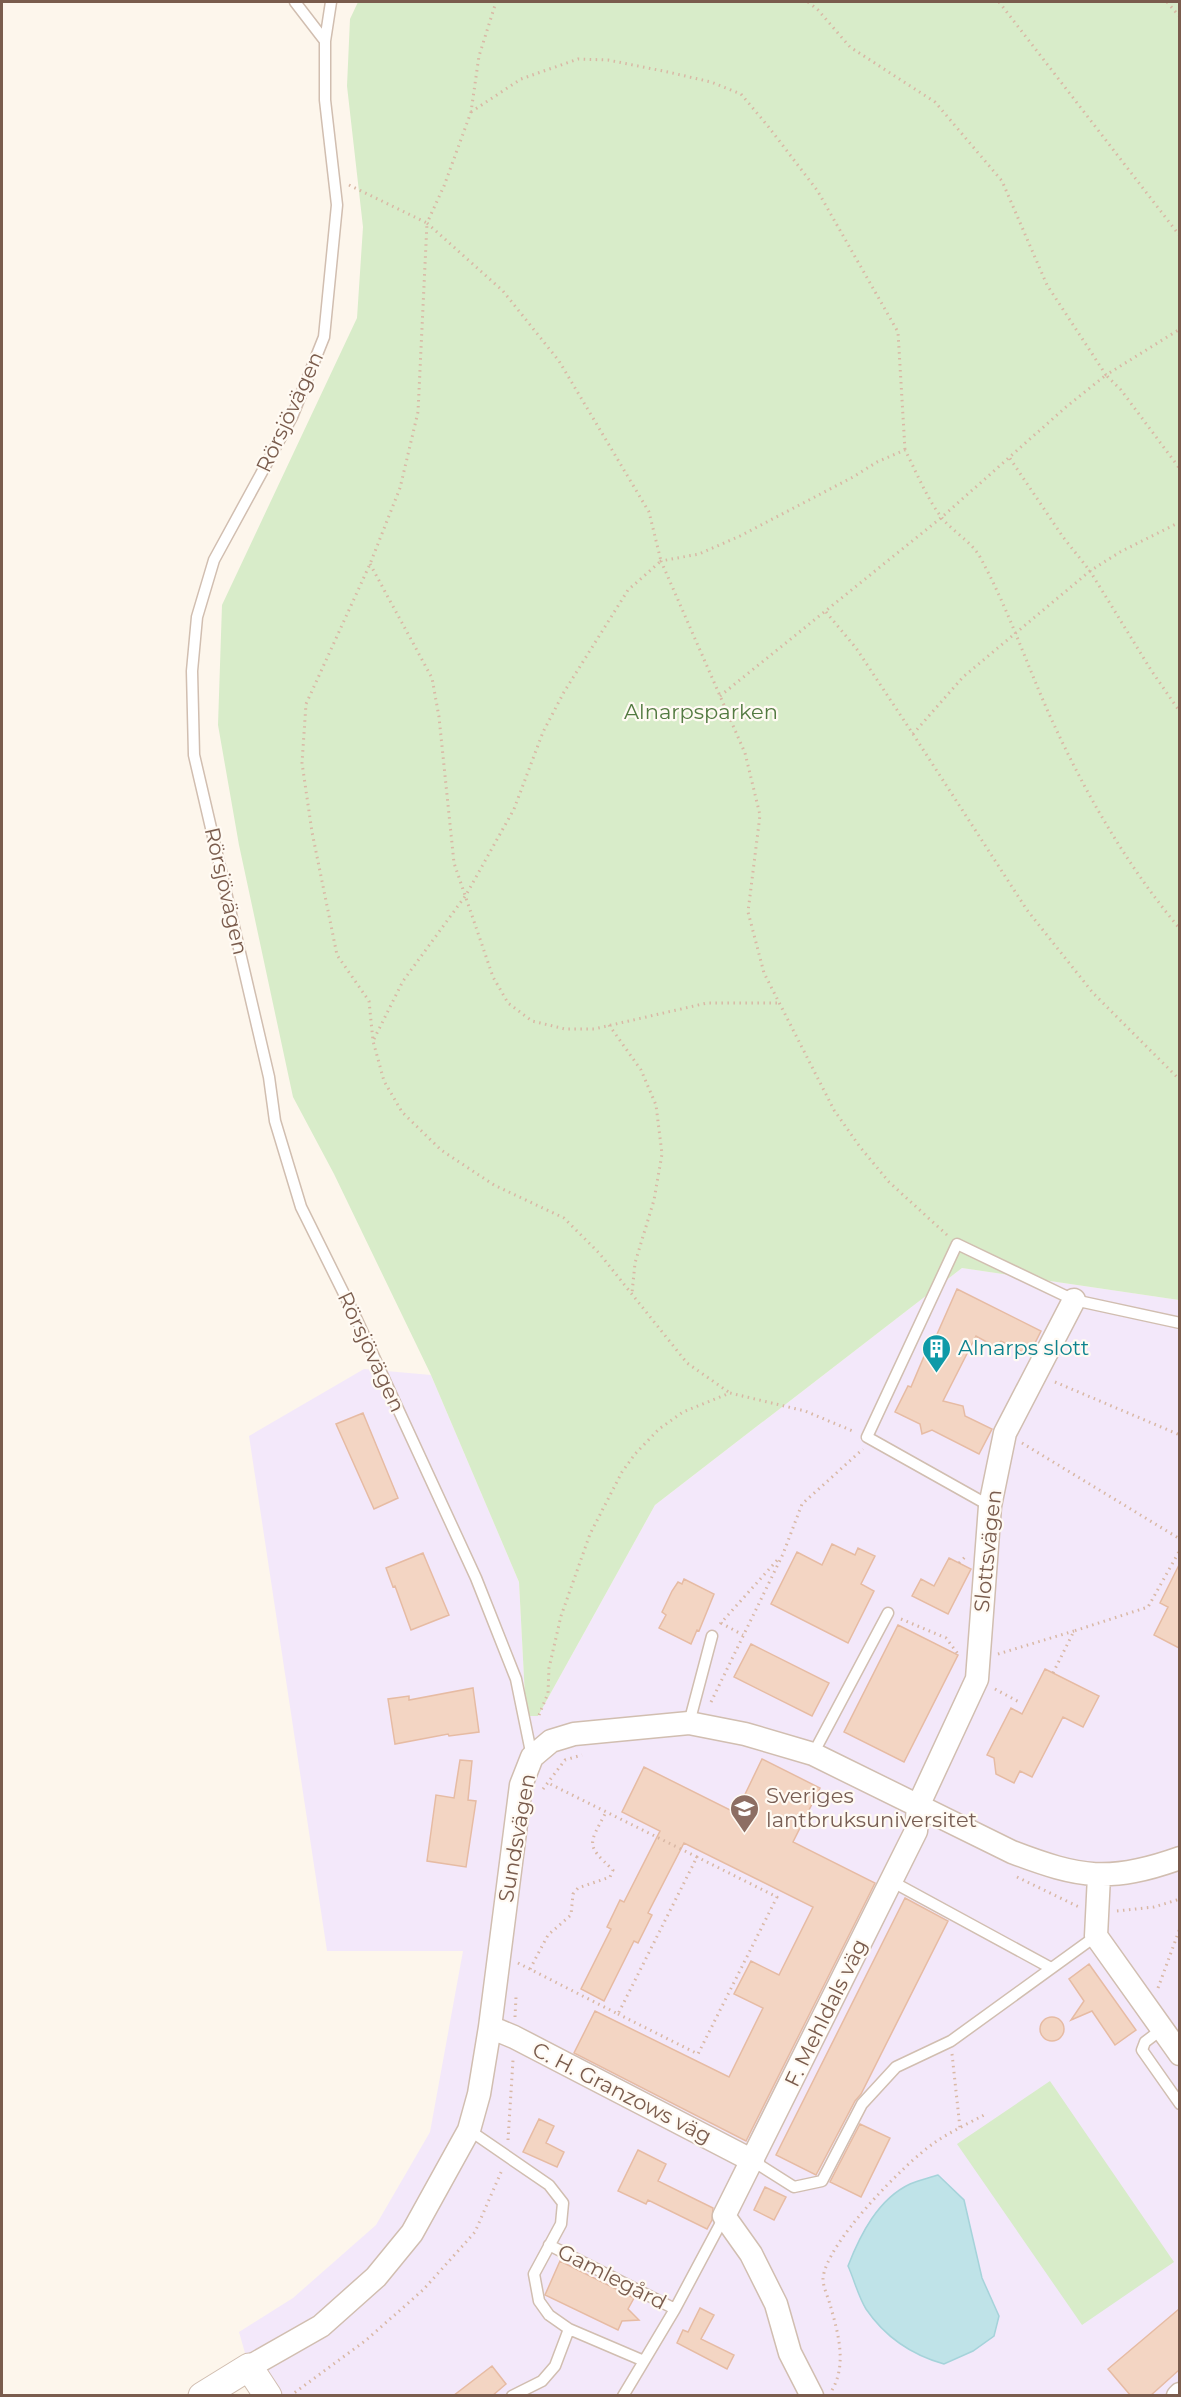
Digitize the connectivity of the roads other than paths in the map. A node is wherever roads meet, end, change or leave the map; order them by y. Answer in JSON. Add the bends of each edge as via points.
{"nodes":[{"id":1,"x":295,"y":2,"type":"edge"},
{"id":2,"x":330,"y":2,"type":"edge"},
{"id":3,"x":325,"y":41,"type":"junction"},
{"id":4,"x":1074,"y":1300,"type":"junction"},
{"id":5,"x":1179,"y":1323,"type":"edge"},
{"id":6,"x":990,"y":1506,"type":"junction"},
{"id":7,"x":888,"y":1613,"type":"road end"},
{"id":8,"x":712,"y":1636,"type":"road end"},
{"id":9,"x":694,"y":1724,"type":"junction"},
{"id":10,"x":813,"y":1754,"type":"junction"},
{"id":11,"x":532,"y":1757,"type":"junction"},
{"id":12,"x":918,"y":1806,"type":"junction"},
{"id":13,"x":1179,"y":1858,"type":"edge"},
{"id":14,"x":1099,"y":1876,"type":"junction"},
{"id":15,"x":891,"y":1881,"type":"junction"},
{"id":16,"x":1096,"y":1936,"type":"junction"},
{"id":17,"x":1052,"y":1968,"type":"junction"},
{"id":18,"x":490,"y":2027,"type":"junction"},
{"id":19,"x":1162,"y":2029,"type":"junction"},
{"id":20,"x":1179,"y":2054,"type":"edge"},
{"id":21,"x":1179,"y":2104,"type":"edge"},
{"id":22,"x":469,"y":2130,"type":"junction"},
{"id":23,"x":753,"y":2161,"type":"junction"},
{"id":24,"x":724,"y":2217,"type":"junction"},
{"id":25,"x":549,"y":2245,"type":"junction"},
{"id":26,"x":675,"y":2308,"type":"junction"},
{"id":27,"x":569,"y":2329,"type":"junction"},
{"id":28,"x":644,"y":2361,"type":"junction"},
{"id":29,"x":249,"y":2367,"type":"junction"},
{"id":30,"x":202,"y":2396,"type":"edge"},
{"id":31,"x":268,"y":2396,"type":"edge"},
{"id":32,"x":512,"y":2396,"type":"edge"},
{"id":33,"x":623,"y":2396,"type":"edge"},
{"id":34,"x":812,"y":2396,"type":"edge"}],
"edges":[{"from":1,"to":3,"type":"lane"},
{"from":2,"to":3,"type":"lane","name":"Rörsjövägen"},
{"from":3,"to":11,"type":"lane","name":"Rörsjövägen","via":[[325,100],[337,205],[324,337],[292,417],[214,560],[197,617],[192,671],[194,755],[288,1171],[301,1207],[476,1578],[516,1679]]},
{"from":4,"to":5,"type":"lane"},
{"from":4,"to":6,"type":"street","name":"Slottsvägen","via":[[1005,1433]]},
{"from":4,"to":6,"type":"lane","via":[[957,1244],[870,1439]]},
{"from":6,"to":12,"type":"street","name":"Slottsvägen","via":[[977,1669]]},
{"from":7,"to":10,"type":"lane"},
{"from":8,"to":9,"type":"lane"},
{"from":9,"to":10,"type":"street","name":"Sundsvägen","via":[[746,1734]]},
{"from":9,"to":11,"type":"street","name":"Sundsvägen","via":[[574,1734],[551,1741]]},
{"from":10,"to":12,"type":"street","name":"Sundsvägen"},
{"from":11,"to":18,"type":"street","name":"Sundsvägen","via":[[521,1785]]},
{"from":12,"to":14,"type":"street","name":"Sundsvägen","via":[[1022,1856]]},
{"from":12,"to":15,"type":"street","name":"F. Mehldals väg","via":[[916,1831]]},
{"from":13,"to":14,"type":"street","name":"Sundsvägen","via":[[1133,1872]]},
{"from":14,"to":16,"type":"street"},
{"from":15,"to":17,"type":"lane"},
{"from":15,"to":23,"type":"street","name":"F. Mehldals väg"},
{"from":16,"to":17,"type":"lane"},
{"from":16,"to":19,"type":"street"},
{"from":17,"to":23,"type":"lane","via":[[951,2041],[896,2067],[862,2104],[822,2181],[794,2187]]},
{"from":18,"to":22,"type":"street","name":"Sundsvägen"},
{"from":18,"to":23,"type":"street","name":"C. H. Granzows väg"},
{"from":19,"to":20,"type":"street"},
{"from":19,"to":21,"type":"lane","via":[[1145,2042],[1142,2050]]},
{"from":22,"to":25,"type":"lane","name":"Gamlegård","via":[[549,2185],[562,2203],[561,2224]]},
{"from":22,"to":29,"type":"street","name":"Sundsvägen","via":[[412,2233],[376,2277],[321,2326]]},
{"from":23,"to":24,"type":"street","name":"F. Mehldals väg"},
{"from":24,"to":26,"type":"lane","name":"Gamlegård"},
{"from":24,"to":34,"type":"street","via":[[751,2254],[776,2304],[790,2353]]},
{"from":25,"to":26,"type":"lane","name":"Gamlegård"},
{"from":25,"to":27,"type":"lane","name":"Gamlegård","via":[[534,2274],[539,2301],[549,2315]]},
{"from":26,"to":28,"type":"lane","name":"Gamlegård"},
{"from":27,"to":28,"type":"lane","name":"Gamlegård"},
{"from":27,"to":32,"type":"lane","via":[[555,2366],[542,2381]]},
{"from":28,"to":33,"type":"lane","name":"Gamlegård"},
{"from":29,"to":30,"type":"street"},
{"from":29,"to":31,"type":"street"}]}
